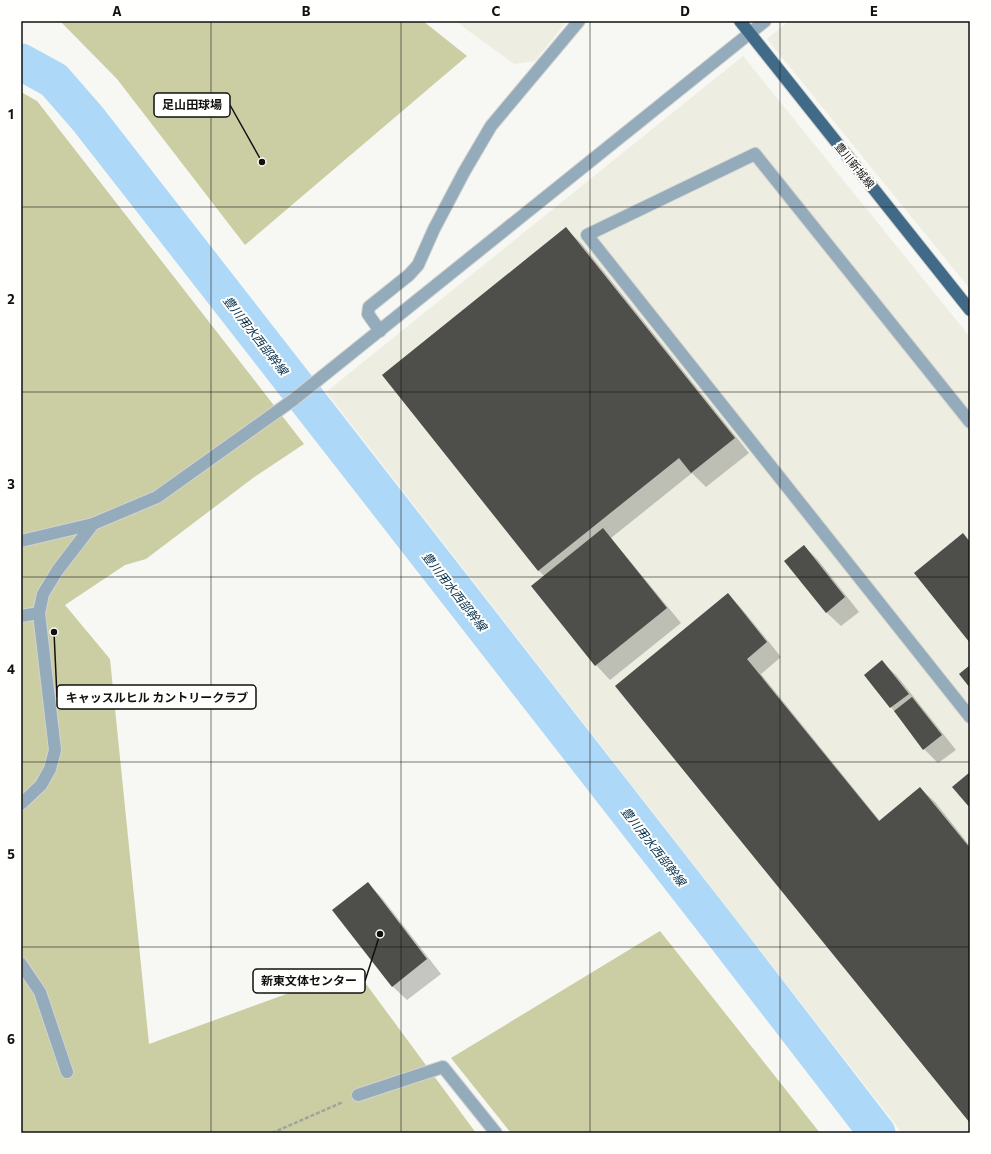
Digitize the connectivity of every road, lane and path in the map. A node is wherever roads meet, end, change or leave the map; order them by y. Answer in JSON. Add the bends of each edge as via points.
{"nodes":[{"id":1,"x":579,"y":21,"type":"edge"},
{"id":2,"x":740,"y":21,"type":"edge"},
{"id":3,"x":765,"y":21,"type":"edge"},
{"id":4,"x":750,"y":34,"type":"junction"},
{"id":5,"x":970,"y":310,"type":"edge"},
{"id":6,"x":380,"y":331,"type":"junction"},
{"id":7,"x":970,"y":422,"type":"edge"},
{"id":8,"x":93,"y":524,"type":"junction"},
{"id":9,"x":21,"y":541,"type":"edge"},
{"id":10,"x":38,"y":613,"type":"junction"},
{"id":11,"x":21,"y":616,"type":"edge"},
{"id":12,"x":970,"y":717,"type":"edge"},
{"id":13,"x":21,"y":804,"type":"edge"},
{"id":14,"x":21,"y":964,"type":"edge"},
{"id":15,"x":67,"y":1072,"type":"dead end"},
{"id":16,"x":358,"y":1095,"type":"joint"},
{"id":17,"x":272,"y":1133,"type":"edge"},
{"id":18,"x":496,"y":1133,"type":"edge"}],
"edges":[{"from":1,"to":6,"type":"street","via":[[491,126],[457,185],[418,265],[369,307],[368,314]]},
{"from":2,"to":4,"type":"main road","name":"豊川新城線"},
{"from":3,"to":4,"type":"street"},
{"from":4,"to":5,"type":"main road","name":"豊川新城線"},
{"from":4,"to":6,"type":"street"},
{"from":6,"to":8,"type":"street","via":[[293,400],[157,497]]},
{"from":7,"to":12,"type":"street","via":[[755,154],[587,234]]},
{"from":8,"to":9,"type":"street"},
{"from":8,"to":10,"type":"street","via":[[57,571],[43,594]]},
{"from":10,"to":11,"type":"street"},
{"from":10,"to":13,"type":"street","via":[[55,750],[50,770],[41,785]]},
{"from":14,"to":15,"type":"street","via":[[40,992]]},
{"from":16,"to":17,"type":"path"},
{"from":16,"to":18,"type":"street","via":[[443,1067]]}]}
